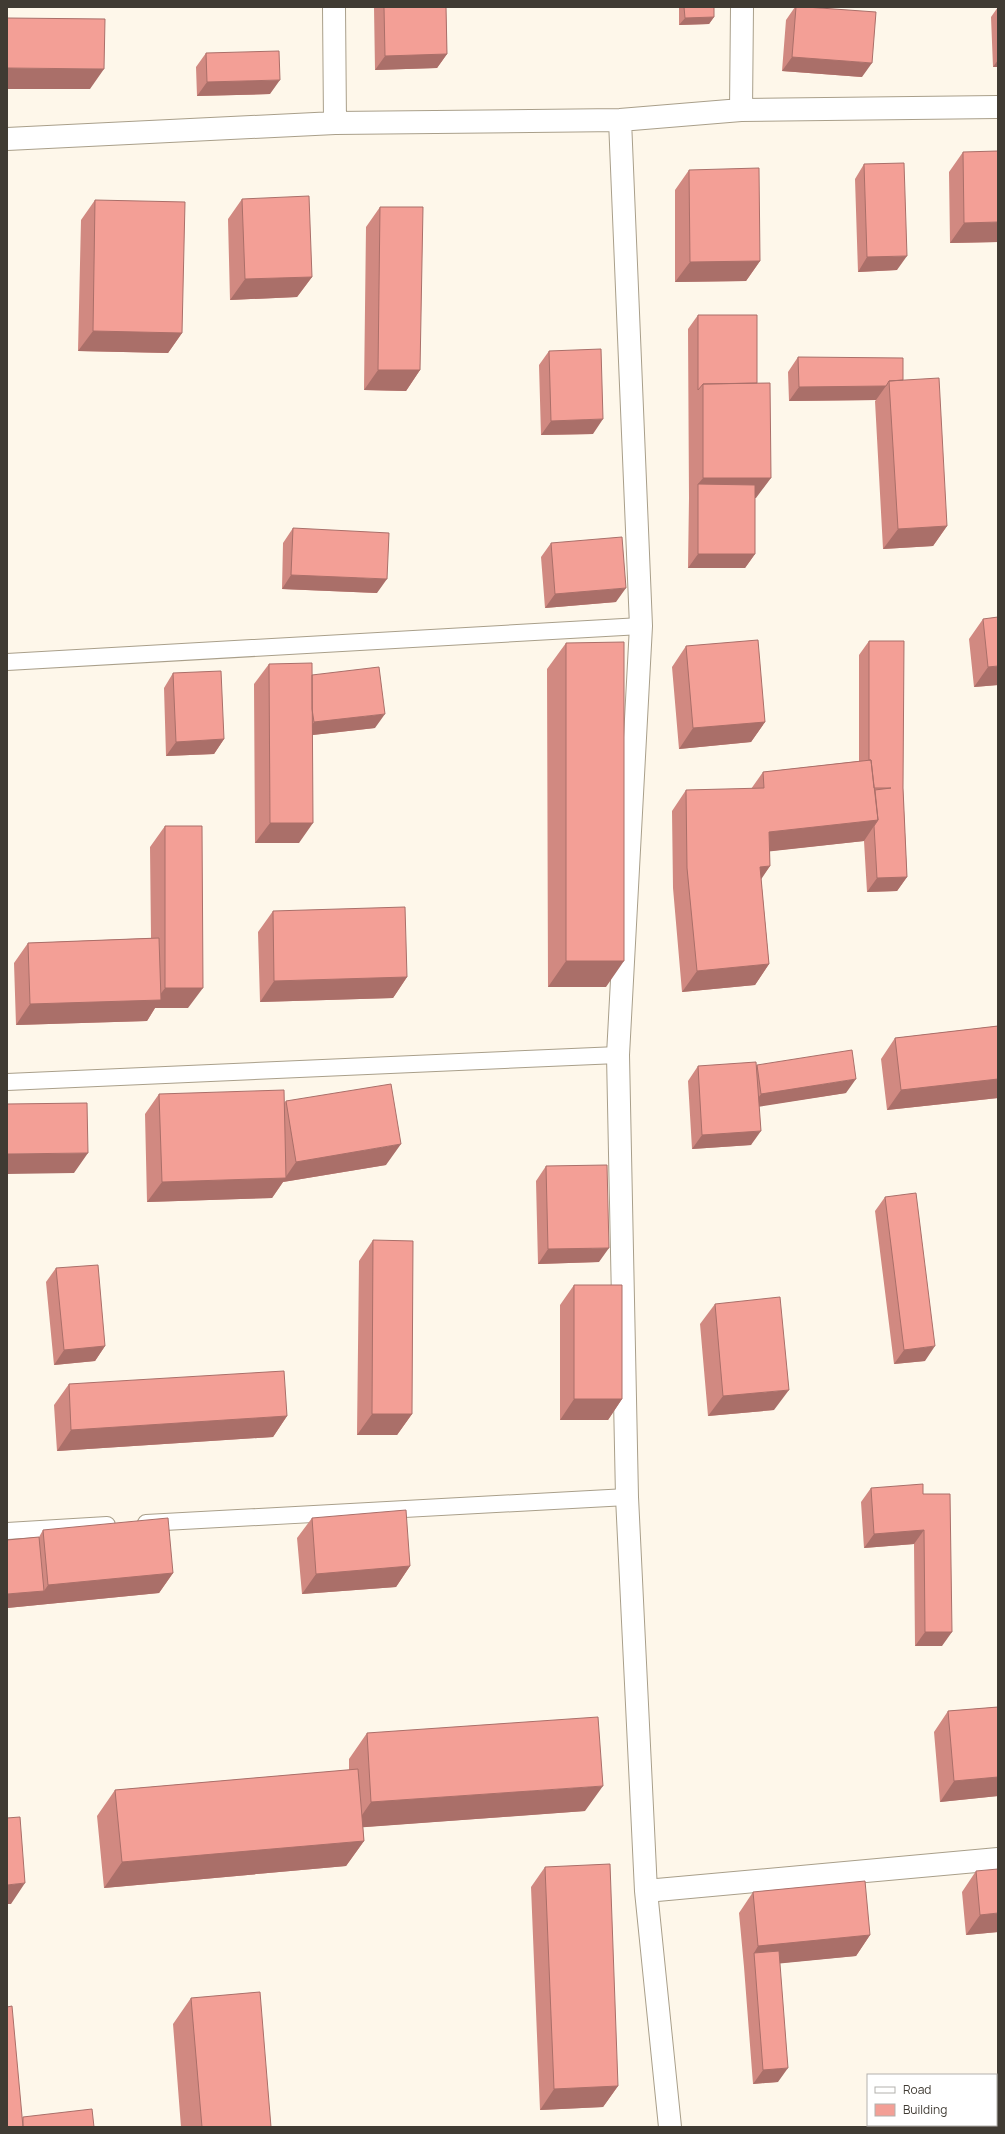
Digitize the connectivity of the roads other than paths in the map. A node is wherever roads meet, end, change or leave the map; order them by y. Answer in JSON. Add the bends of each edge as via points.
{"nodes":[{"id":1,"x":334,"y":7,"type":"edge"},
{"id":2,"x":742,"y":7,"type":"edge"},
{"id":3,"x":998,"y":107,"type":"edge"},
{"id":4,"x":741,"y":110,"type":"junction"},
{"id":5,"x":620,"y":120,"type":"junction"},
{"id":6,"x":335,"y":123,"type":"junction"},
{"id":7,"x":7,"y":139,"type":"edge"},
{"id":8,"x":641,"y":626,"type":"junction"},
{"id":9,"x":7,"y":662,"type":"edge"},
{"id":10,"x":618,"y":1055,"type":"junction"},
{"id":11,"x":7,"y":1082,"type":"edge"},
{"id":12,"x":627,"y":1497,"type":"junction"},
{"id":13,"x":7,"y":1531,"type":"edge"},
{"id":14,"x":998,"y":1860,"type":"edge"},
{"id":15,"x":646,"y":1891,"type":"junction"},
{"id":16,"x":670,"y":2127,"type":"edge"}],
"edges":[{"from":1,"to":6,"type":"street"},
{"from":2,"to":4,"type":"street"},
{"from":3,"to":4,"type":"street"},
{"from":4,"to":5,"type":"street"},
{"from":5,"to":6,"type":"street"},
{"from":5,"to":8,"type":"street"},
{"from":6,"to":7,"type":"street"},
{"from":8,"to":9,"type":"lane"},
{"from":8,"to":10,"type":"street"},
{"from":10,"to":11,"type":"lane"},
{"from":10,"to":12,"type":"street"},
{"from":12,"to":13,"type":"lane"},
{"from":12,"to":15,"type":"street"},
{"from":14,"to":15,"type":"street"},
{"from":15,"to":16,"type":"street"}]}
